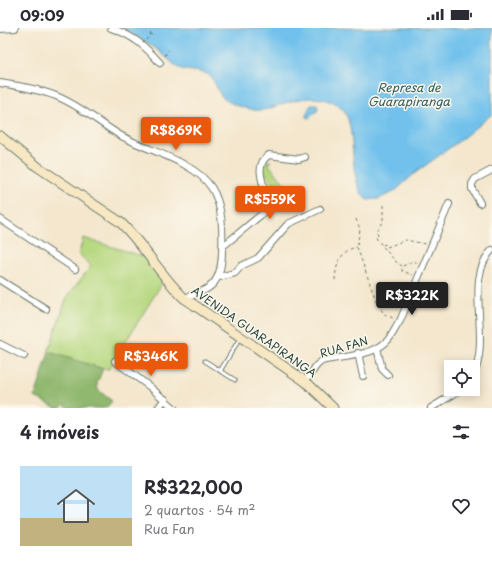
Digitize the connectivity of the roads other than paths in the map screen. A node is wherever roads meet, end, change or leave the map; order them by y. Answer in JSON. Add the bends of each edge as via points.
{"nodes":[{"id":1,"x":15,"y":28,"type":"edge"},
{"id":2,"x":112,"y":28,"type":"edge"},
{"id":3,"x":0,"y":30,"type":"edge"},
{"id":4,"x":160,"y":64,"type":"dead end"},
{"id":5,"x":0,"y":83,"type":"edge"},
{"id":6,"x":0,"y":136,"type":"edge"},
{"id":7,"x":305,"y":157,"type":"dead end"},
{"id":8,"x":492,"y":170,"type":"edge"},
{"id":9,"x":480,"y":203,"type":"dead end"},
{"id":10,"x":449,"y":204,"type":"dead end"},
{"id":11,"x":320,"y":209,"type":"dead end"},
{"id":12,"x":0,"y":219,"type":"edge"},
{"id":13,"x":222,"y":247,"type":"junction"},
{"id":14,"x":492,"y":250,"type":"edge"},
{"id":15,"x":75,"y":269,"type":"dead end"},
{"id":16,"x":218,"y":277,"type":"junction"},
{"id":17,"x":0,"y":280,"type":"edge"},
{"id":18,"x":184,"y":298,"type":"junction"},
{"id":19,"x":46,"y":309,"type":"dead end"},
{"id":20,"x":241,"y":337,"type":"junction"},
{"id":21,"x":2,"y":344,"type":"edge"},
{"id":22,"x":377,"y":348,"type":"junction"},
{"id":23,"x":0,"y":352,"type":"edge"},
{"id":24,"x":358,"y":353,"type":"junction"},
{"id":25,"x":24,"y":356,"type":"dead end"},
{"id":26,"x":480,"y":360,"type":"edge"},
{"id":27,"x":115,"y":361,"type":"dead end"},
{"id":28,"x":204,"y":361,"type":"dead end"},
{"id":29,"x":220,"y":371,"type":"junction"},
{"id":30,"x":388,"y":375,"type":"dead end"},
{"id":31,"x":363,"y":376,"type":"dead end"},
{"id":32,"x":235,"y":380,"type":"dead end"},
{"id":33,"x":305,"y":381,"type":"junction"},
{"id":34,"x":451,"y":396,"type":"edge"},
{"id":35,"x":165,"y":399,"type":"junction"},
{"id":36,"x":328,"y":406,"type":"edge"},
{"id":37,"x":158,"y":408,"type":"edge"},
{"id":38,"x":174,"y":408,"type":"edge"},
{"id":39,"x":431,"y":408,"type":"edge"}],
"edges":[{"from":1,"to":3,"type":"street"},
{"from":2,"to":4,"type":"street","via":[[144,46]]},
{"from":5,"to":13,"type":"street","via":[[57,96],[124,137],[198,172],[216,197],[221,220]]},
{"from":6,"to":18,"type":"main road","name":"AVENIDA GUARAPIRANGA","via":[[38,167],[120,222]]},
{"from":7,"to":13,"type":"street","via":[[299,159],[269,155],[264,158],[260,164],[260,173],[266,190],[268,209]]},
{"from":8,"to":9,"type":"street","via":[[475,179],[472,184]]},
{"from":10,"to":22,"type":"street","name":"RUA FAN","via":[[400,321],[391,337]]},
{"from":11,"to":16,"type":"street","via":[[288,224],[258,258],[241,266],[235,273]]},
{"from":12,"to":15,"type":"street"},
{"from":13,"to":16,"type":"street"},
{"from":14,"to":26,"type":"street","via":[[484,262],[479,296],[484,340]]},
{"from":16,"to":18,"type":"street","via":[[203,291]]},
{"from":17,"to":19,"type":"street"},
{"from":18,"to":20,"type":"main road","name":"AVENIDA GUARAPIRANGA"},
{"from":20,"to":29,"type":"lane"},
{"from":20,"to":33,"type":"main road","name":"AVENIDA GUARAPIRANGA"},
{"from":21,"to":23,"type":"street"},
{"from":21,"to":25,"type":"street"},
{"from":22,"to":24,"type":"street","name":"RUA FAN"},
{"from":22,"to":30,"type":"street","via":[[382,369]]},
{"from":24,"to":31,"type":"street"},
{"from":24,"to":33,"type":"street","name":"RUA FAN","via":[[322,361]]},
{"from":27,"to":35,"type":"street"},
{"from":28,"to":29,"type":"lane"},
{"from":29,"to":32,"type":"lane"},
{"from":33,"to":36,"type":"main road","name":"AVENIDA GUARAPIRANGA"},
{"from":34,"to":39,"type":"street"},
{"from":35,"to":37,"type":"street"},
{"from":35,"to":38,"type":"street"}]}
